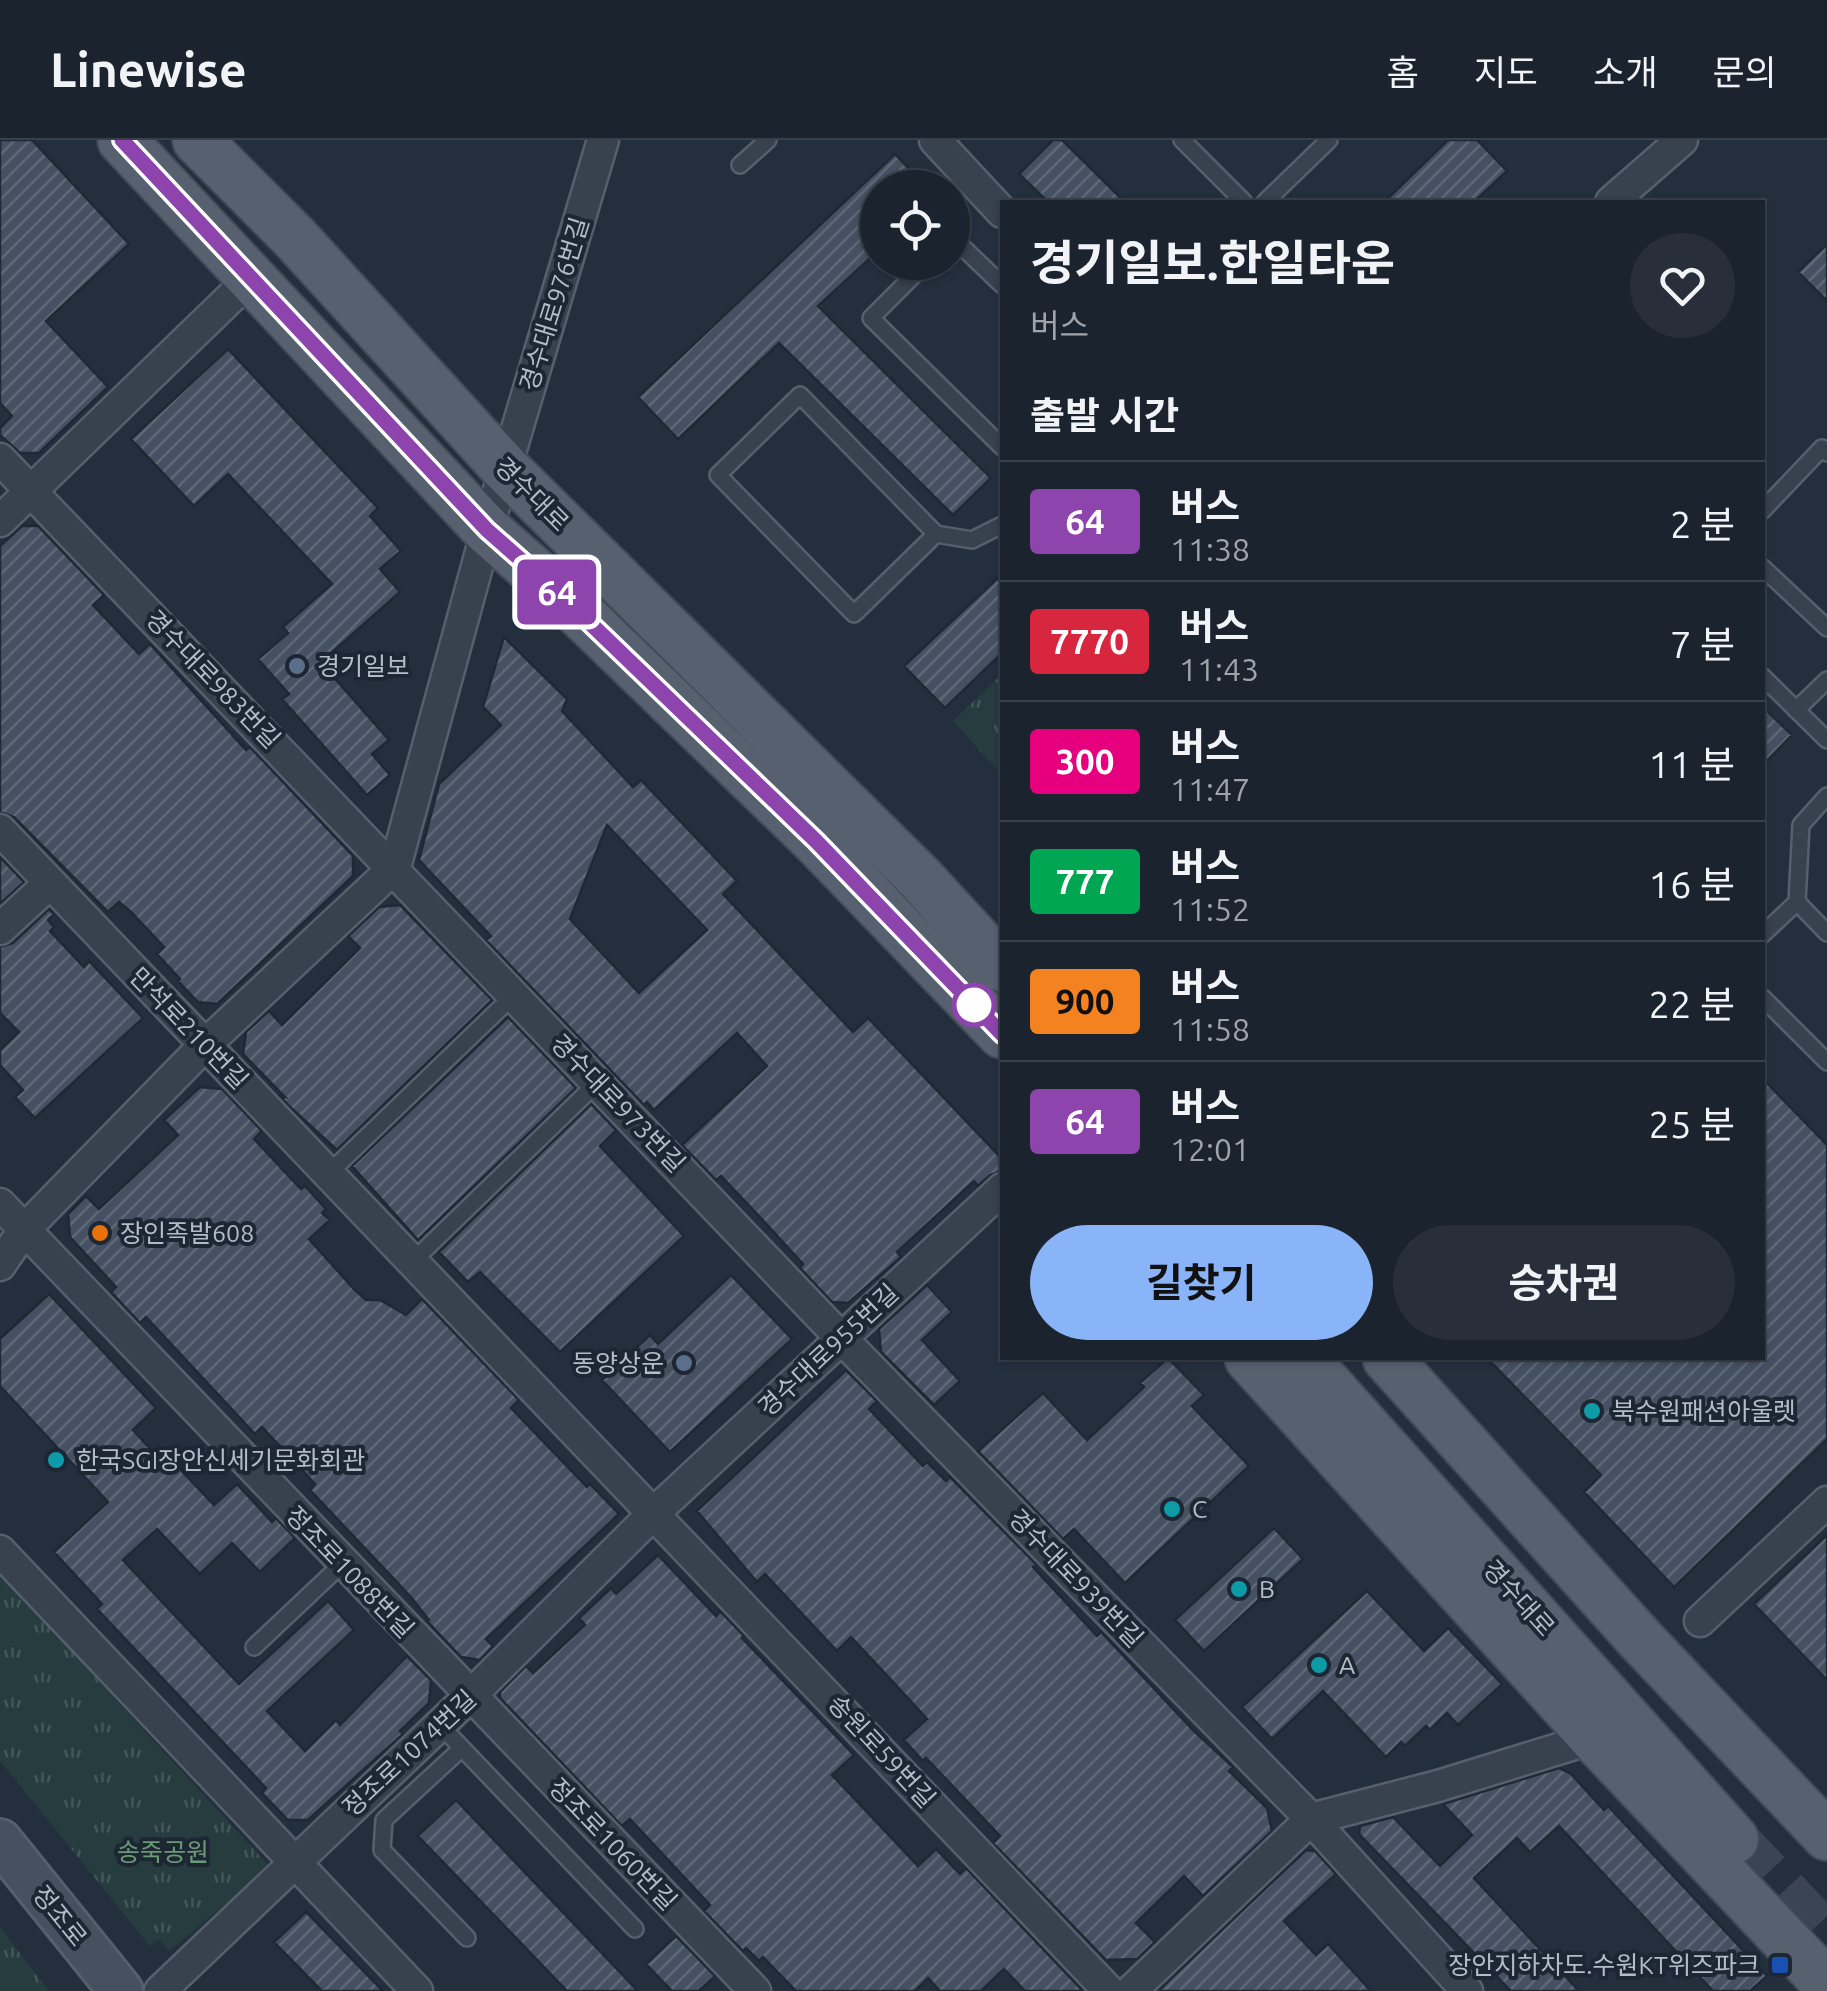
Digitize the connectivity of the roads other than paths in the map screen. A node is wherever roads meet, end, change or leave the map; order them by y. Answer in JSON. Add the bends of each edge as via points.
{"nodes":[{"id":1,"x":122,"y":140,"type":"edge"},
{"id":2,"x":197,"y":140,"type":"edge"},
{"id":3,"x":603,"y":140,"type":"edge"},
{"id":4,"x":768,"y":140,"type":"edge"},
{"id":5,"x":1182,"y":140,"type":"edge"},
{"id":6,"x":1329,"y":140,"type":"edge"},
{"id":7,"x":1682,"y":140,"type":"edge"},
{"id":8,"x":949,"y":144,"type":"edge"},
{"id":9,"x":740,"y":164,"type":"dead end"},
{"id":10,"x":1242,"y":200,"type":"edge"},
{"id":11,"x":1267,"y":200,"type":"edge"},
{"id":12,"x":1612,"y":200,"type":"edge"},
{"id":13,"x":1000,"y":209,"type":"edge"},
{"id":14,"x":970,"y":254,"type":"edge"},
{"id":15,"x":251,"y":278,"type":"junction"},
{"id":16,"x":909,"y":280,"type":"edge"},
{"id":17,"x":1000,"y":282,"type":"edge"},
{"id":18,"x":1000,"y":446,"type":"edge"},
{"id":19,"x":1827,"y":453,"type":"edge"},
{"id":20,"x":0,"y":458,"type":"edge"},
{"id":21,"x":506,"y":468,"type":"junction"},
{"id":22,"x":31,"y":491,"type":"junction"},
{"id":23,"x":1765,"y":508,"type":"edge"},
{"id":24,"x":0,"y":521,"type":"edge"},
{"id":25,"x":1000,"y":525,"type":"edge"},
{"id":26,"x":487,"y":530,"type":"junction"},
{"id":27,"x":936,"y":534,"type":"junction"},
{"id":28,"x":1765,"y":571,"type":"edge"},
{"id":29,"x":1827,"y":628,"type":"edge"},
{"id":30,"x":647,"y":678,"type":"junction"},
{"id":31,"x":1765,"y":679,"type":"edge"},
{"id":32,"x":1827,"y":680,"type":"edge"},
{"id":33,"x":1796,"y":710,"type":"junction"},
{"id":34,"x":762,"y":725,"type":"junction"},
{"id":35,"x":1827,"y":740,"type":"edge"},
{"id":36,"x":1827,"y":796,"type":"edge"},
{"id":37,"x":0,"y":830,"type":"edge"},
{"id":38,"x":394,"y":867,"type":"junction"},
{"id":39,"x":50,"y":883,"type":"junction"},
{"id":40,"x":1796,"y":902,"type":"junction"},
{"id":41,"x":0,"y":929,"type":"edge"},
{"id":42,"x":1765,"y":932,"type":"edge"},
{"id":43,"x":1827,"y":933,"type":"edge"},
{"id":44,"x":1000,"y":965,"type":"edge"},
{"id":45,"x":515,"y":994,"type":"junction"},
{"id":46,"x":1765,"y":1000,"type":"edge"},
{"id":47,"x":1000,"y":1032,"type":"edge"},
{"id":48,"x":205,"y":1044,"type":"junction"},
{"id":49,"x":1827,"y":1062,"type":"edge"},
{"id":50,"x":598,"y":1082,"type":"junction"},
{"id":51,"x":329,"y":1173,"type":"junction"},
{"id":52,"x":1000,"y":1192,"type":"edge"},
{"id":53,"x":0,"y":1204,"type":"edge"},
{"id":54,"x":24,"y":1230,"type":"junction"},
{"id":55,"x":413,"y":1261,"type":"junction"},
{"id":56,"x":0,"y":1265,"type":"edge"},
{"id":57,"x":841,"y":1338,"type":"junction"},
{"id":58,"x":1251,"y":1360,"type":"edge"},
{"id":59,"x":1306,"y":1360,"type":"edge"},
{"id":60,"x":1355,"y":1360,"type":"edge"},
{"id":61,"x":1388,"y":1360,"type":"edge"},
{"id":62,"x":1827,"y":1502,"type":"edge"},
{"id":63,"x":654,"y":1512,"type":"junction"},
{"id":64,"x":0,"y":1552,"type":"edge"},
{"id":65,"x":342,"y":1564,"type":"junction"},
{"id":66,"x":1700,"y":1621,"type":"dead end"},
{"id":67,"x":254,"y":1647,"type":"dead end"},
{"id":68,"x":470,"y":1696,"type":"junction"},
{"id":69,"x":451,"y":1737,"type":"junction"},
{"id":70,"x":1594,"y":1738,"type":"junction"},
{"id":71,"x":1311,"y":1818,"type":"junction"},
{"id":72,"x":1827,"y":1836,"type":"edge"},
{"id":73,"x":0,"y":1840,"type":"edge"},
{"id":74,"x":293,"y":1862,"type":"junction"},
{"id":75,"x":634,"y":1929,"type":"dead end"},
{"id":76,"x":467,"y":1938,"type":"dead end"},
{"id":77,"x":1827,"y":1984,"type":"edge"},
{"id":78,"x":738,"y":1985,"type":"edge"},
{"id":79,"x":121,"y":1991,"type":"edge"},
{"id":80,"x":160,"y":1991,"type":"edge"},
{"id":81,"x":417,"y":1991,"type":"edge"},
{"id":82,"x":1109,"y":1991,"type":"edge"},
{"id":83,"x":1131,"y":1991,"type":"edge"},
{"id":84,"x":1466,"y":1991,"type":"edge"}],
"edges":[{"from":1,"to":15,"type":"main road"},
{"from":2,"to":21,"type":"main road","name":"경수대로"},
{"from":3,"to":21,"type":"street","name":"경수대로976번길"},
{"from":4,"to":9,"type":"lane"},
{"from":5,"to":10,"type":"lane"},
{"from":6,"to":11,"type":"lane"},
{"from":7,"to":12,"type":"street"},
{"from":8,"to":13,"type":"street"},
{"from":14,"to":17,"type":"lane"},
{"from":15,"to":22,"type":"street"},
{"from":15,"to":26,"type":"main road"},
{"from":16,"to":18,"type":"lane","via":[[872,318]]},
{"from":19,"to":23,"type":"lane","via":[[1822,448]]},
{"from":20,"to":22,"type":"street","name":"경수대로983번길"},
{"from":21,"to":26,"type":"street"},
{"from":21,"to":34,"type":"main road","name":"경수대로"},
{"from":22,"to":24,"type":"street"},
{"from":22,"to":38,"type":"street","name":"경수대로983번길"},
{"from":25,"to":27,"type":"lane","via":[[972,540]]},
{"from":26,"to":30,"type":"main road"},
{"from":26,"to":38,"type":"street"},
{"from":27,"to":27,"type":"lane","via":[[854,614],[718,475],[800,395]]},
{"from":28,"to":29,"type":"lane"},
{"from":30,"to":34,"type":"main road","via":[[666,669],[708,714]]},
{"from":30,"to":47,"type":"main road"},
{"from":31,"to":33,"type":"lane"},
{"from":32,"to":33,"type":"lane"},
{"from":33,"to":35,"type":"lane"},
{"from":34,"to":44,"type":"main road","name":"경수대로"},
{"from":36,"to":40,"type":"lane","via":[[1801,825]]},
{"from":37,"to":39,"type":"street","name":"만석로210번길"},
{"from":38,"to":45,"type":"street","name":"경수대로973번길"},
{"from":38,"to":48,"type":"street"},
{"from":39,"to":41,"type":"street"},
{"from":39,"to":48,"type":"street","name":"만석로210번길"},
{"from":40,"to":42,"type":"lane"},
{"from":40,"to":43,"type":"lane"},
{"from":45,"to":50,"type":"street","name":"경수대로973번길"},
{"from":45,"to":51,"type":"lane"},
{"from":46,"to":49,"type":"lane"},
{"from":48,"to":51,"type":"street","name":"만석로210번길"},
{"from":48,"to":54,"type":"street"},
{"from":50,"to":55,"type":"lane"},
{"from":50,"to":57,"type":"street","name":"경수대로973번길"},
{"from":51,"to":55,"type":"street","name":"만석로210번길"},
{"from":52,"to":57,"type":"street","name":"경수대로955번길"},
{"from":53,"to":54,"type":"street","name":"정조로1088번길"},
{"from":54,"to":56,"type":"street"},
{"from":54,"to":65,"type":"street","name":"정조로1088번길"},
{"from":55,"to":63,"type":"street","name":"만석로210번길"},
{"from":57,"to":63,"type":"street","name":"경수대로955번길"},
{"from":57,"to":71,"type":"street","name":"경수대로939번길"},
{"from":58,"to":70,"type":"main road"},
{"from":59,"to":60,"type":"main road","name":"경수대로","via":[[1743,1829]]},
{"from":61,"to":72,"type":"main road"},
{"from":62,"to":66,"type":"street"},
{"from":63,"to":68,"type":"street","name":"정조로1074번길"},
{"from":63,"to":82,"type":"street","name":"송원로59번길"},
{"from":64,"to":74,"type":"street"},
{"from":65,"to":67,"type":"lane"},
{"from":65,"to":68,"type":"street","name":"정조로1088번길"},
{"from":68,"to":69,"type":"street","name":"정조로1074번길"},
{"from":68,"to":78,"type":"street","name":"정조로1060번길"},
{"from":69,"to":74,"type":"street","name":"정조로1074번길"},
{"from":69,"to":75,"type":"lane"},
{"from":69,"to":76,"type":"lane","via":[[384,1820],[382,1850]]},
{"from":70,"to":71,"type":"street"},
{"from":70,"to":77,"type":"main road"},
{"from":71,"to":83,"type":"street"},
{"from":71,"to":84,"type":"street","name":"경수대로939번길"},
{"from":73,"to":79,"type":"street","name":"정조로"},
{"from":74,"to":80,"type":"street","name":"정조로1074번길"},
{"from":74,"to":81,"type":"street"}]}
